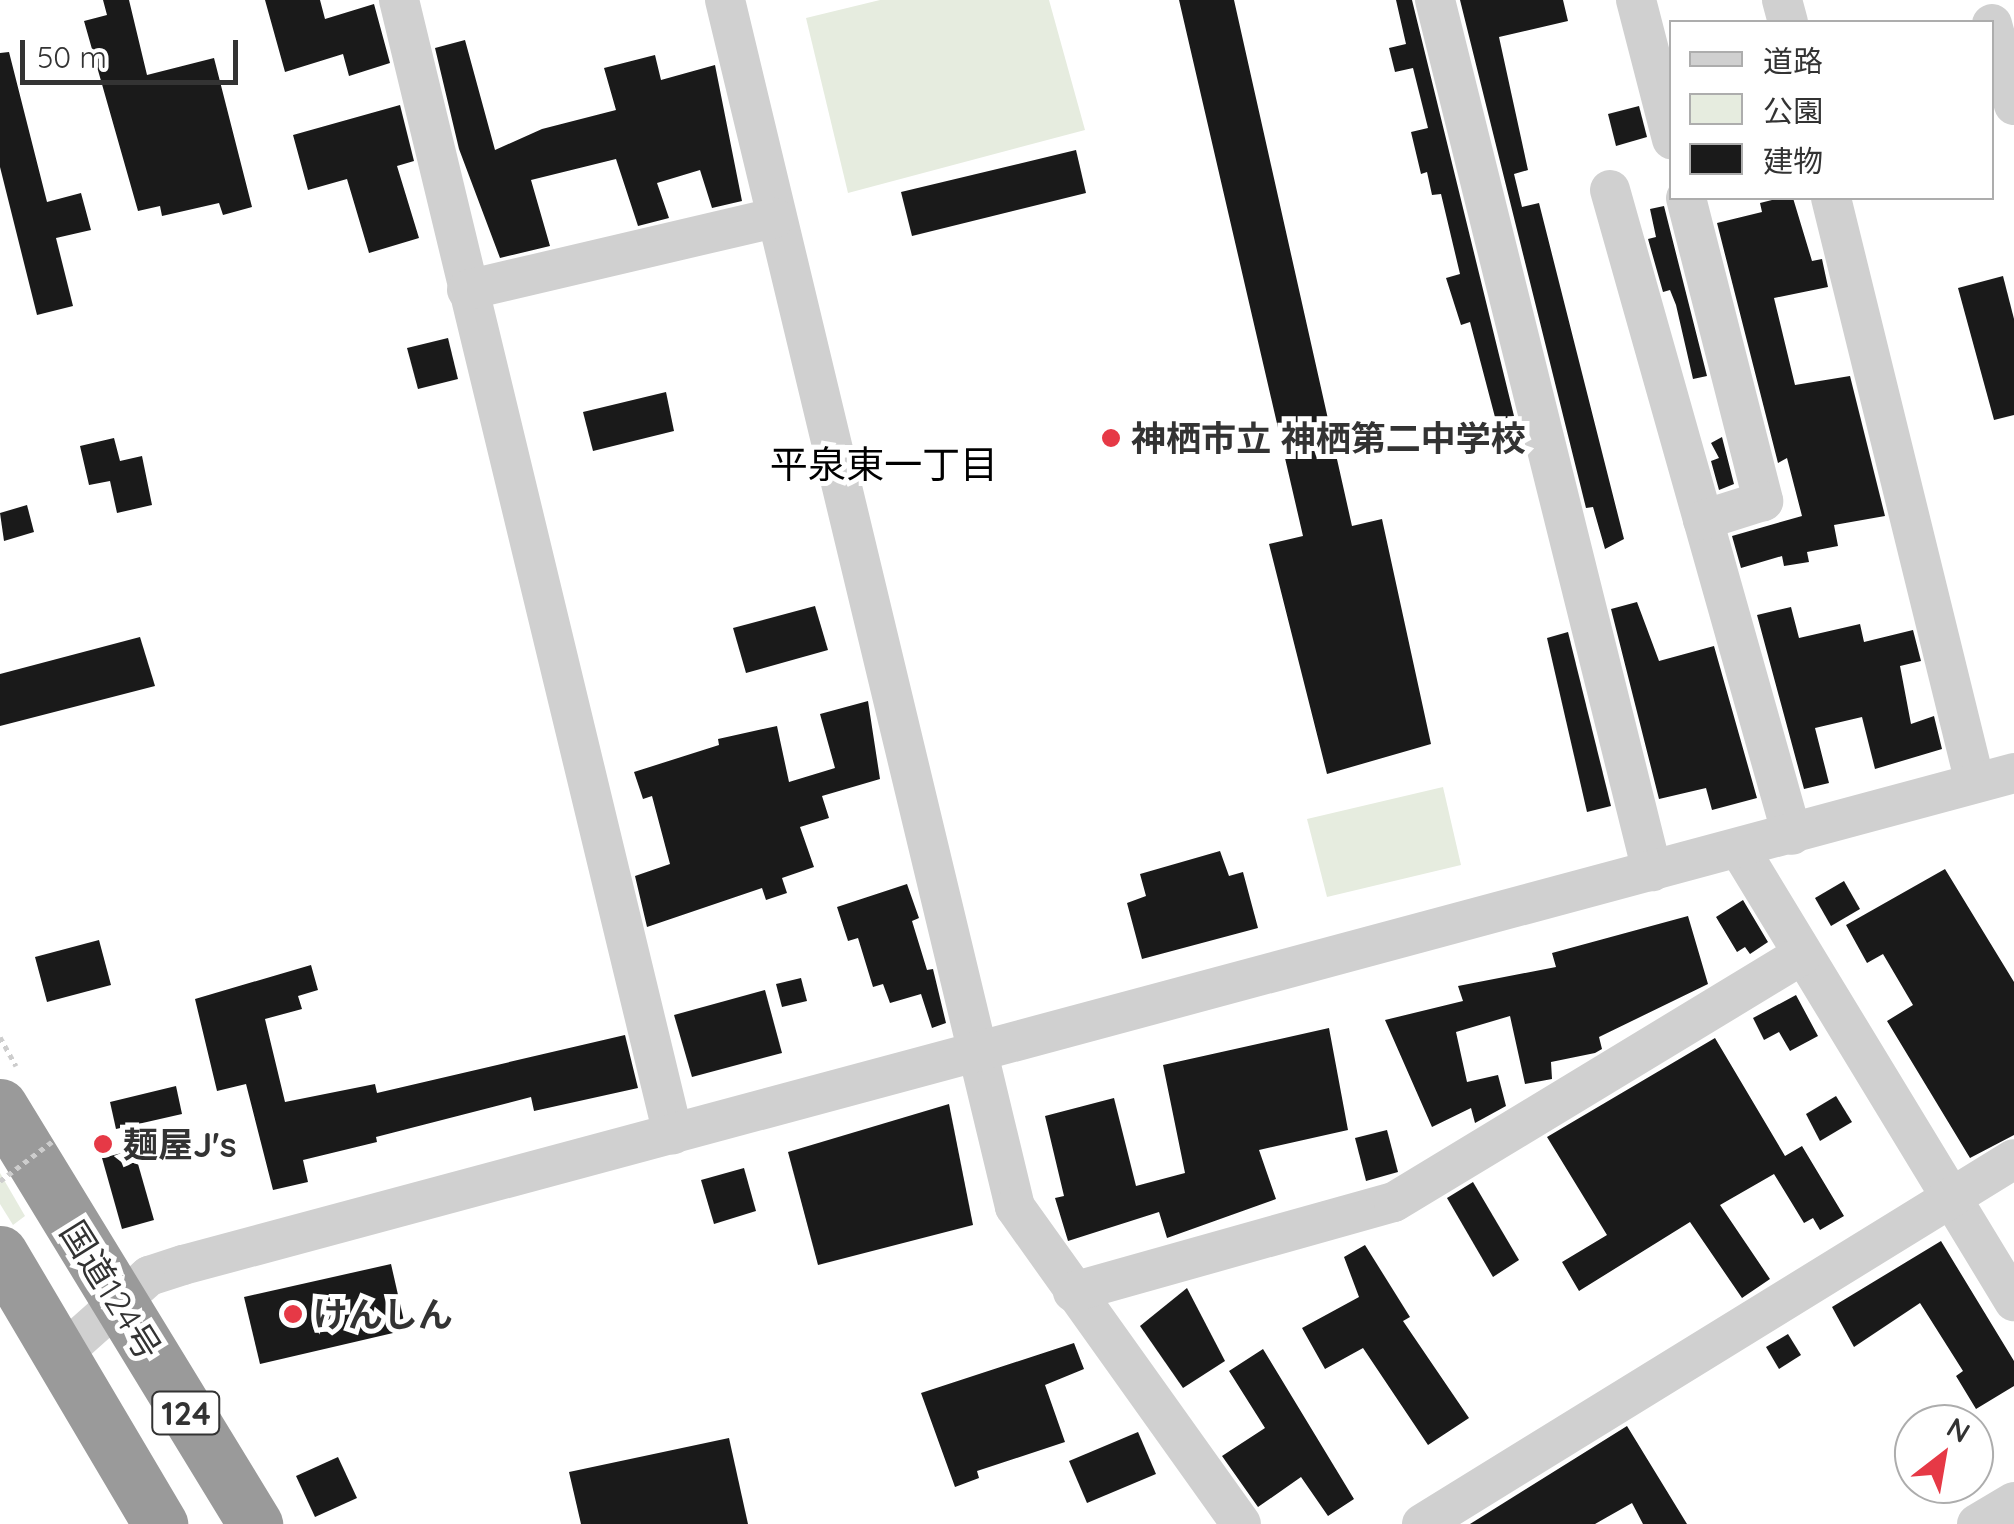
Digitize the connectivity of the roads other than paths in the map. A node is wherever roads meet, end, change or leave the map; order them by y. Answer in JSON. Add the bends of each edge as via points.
{"nodes":[{"id":1,"x":398,"y":0,"type":"edge"},
{"id":2,"x":725,"y":0,"type":"edge"},
{"id":3,"x":1434,"y":0,"type":"edge"},
{"id":4,"x":1636,"y":0,"type":"edge"},
{"id":5,"x":1994,"y":34,"type":"edge"},
{"id":6,"x":2014,"y":105,"type":"edge"},
{"id":7,"x":1669,"y":128,"type":"edge"},
{"id":8,"x":1610,"y":190,"type":"dead end"},
{"id":9,"x":1687,"y":200,"type":"edge"},
{"id":10,"x":1831,"y":200,"type":"edge"},
{"id":11,"x":775,"y":218,"type":"junction"},
{"id":12,"x":468,"y":290,"type":"junction"},
{"id":13,"x":1703,"y":520,"type":"junction"},
{"id":14,"x":2014,"y":773,"type":"edge"},
{"id":15,"x":1976,"y":783,"type":"junction"},
{"id":16,"x":1792,"y":835,"type":"junction"},
{"id":17,"x":1740,"y":850,"type":"junction"},
{"id":18,"x":1652,"y":871,"type":"junction"},
{"id":19,"x":1802,"y":955,"type":"junction"},
{"id":20,"x":978,"y":1054,"type":"junction"},
{"id":21,"x":0,"y":1106,"type":"edge"},
{"id":22,"x":672,"y":1134,"type":"junction"},
{"id":23,"x":2014,"y":1159,"type":"edge"},
{"id":24,"x":1952,"y":1196,"type":"junction"},
{"id":25,"x":0,"y":1253,"type":"edge"},
{"id":26,"x":0,"y":1286,"type":"edge"},
{"id":27,"x":1073,"y":1292,"type":"junction"},
{"id":28,"x":2014,"y":1301,"type":"edge"},
{"id":29,"x":118,"y":1303,"type":"junction"},
{"id":30,"x":58,"y":1357,"type":"junction"},
{"id":31,"x":2014,"y":1502,"type":"edge"},
{"id":32,"x":160,"y":1524,"type":"edge"},
{"id":33,"x":254,"y":1524,"type":"edge"},
{"id":34,"x":1241,"y":1524,"type":"edge"},
{"id":35,"x":1422,"y":1524,"type":"edge"},
{"id":36,"x":1977,"y":1524,"type":"edge"}],
"edges":[{"from":1,"to":12,"type":"street"},
{"from":2,"to":11,"type":"street"},
{"from":3,"to":18,"type":"street"},
{"from":4,"to":7,"type":"street"},
{"from":5,"to":6,"type":"street"},
{"from":8,"to":13,"type":"street"},
{"from":9,"to":13,"type":"street","via":[[1763,501]]},
{"from":10,"to":15,"type":"street"},
{"from":11,"to":12,"type":"street"},
{"from":11,"to":20,"type":"street"},
{"from":12,"to":22,"type":"street"},
{"from":13,"to":16,"type":"street"},
{"from":14,"to":15,"type":"street"},
{"from":15,"to":16,"type":"street"},
{"from":16,"to":17,"type":"street"},
{"from":17,"to":18,"type":"street"},
{"from":17,"to":19,"type":"street"},
{"from":18,"to":20,"type":"street"},
{"from":19,"to":24,"type":"street"},
{"from":19,"to":27,"type":"street","via":[[1394,1202]]},
{"from":20,"to":22,"type":"street"},
{"from":20,"to":27,"type":"street","via":[[1015,1208]]},
{"from":21,"to":29,"type":"highway","name":"国道124号","number":"124"},
{"from":22,"to":29,"type":"street","via":[[149,1276]]},
{"from":23,"to":24,"type":"street"},
{"from":24,"to":28,"type":"street"},
{"from":24,"to":35,"type":"street"},
{"from":25,"to":30,"type":"highway","number":"124"},
{"from":26,"to":30,"type":"highway","number":"124"},
{"from":27,"to":34,"type":"street"},
{"from":29,"to":30,"type":"street"},
{"from":29,"to":33,"type":"highway","name":"国道124号","number":"124"},
{"from":30,"to":32,"type":"highway","number":"124"},
{"from":31,"to":36,"type":"street"}]}
